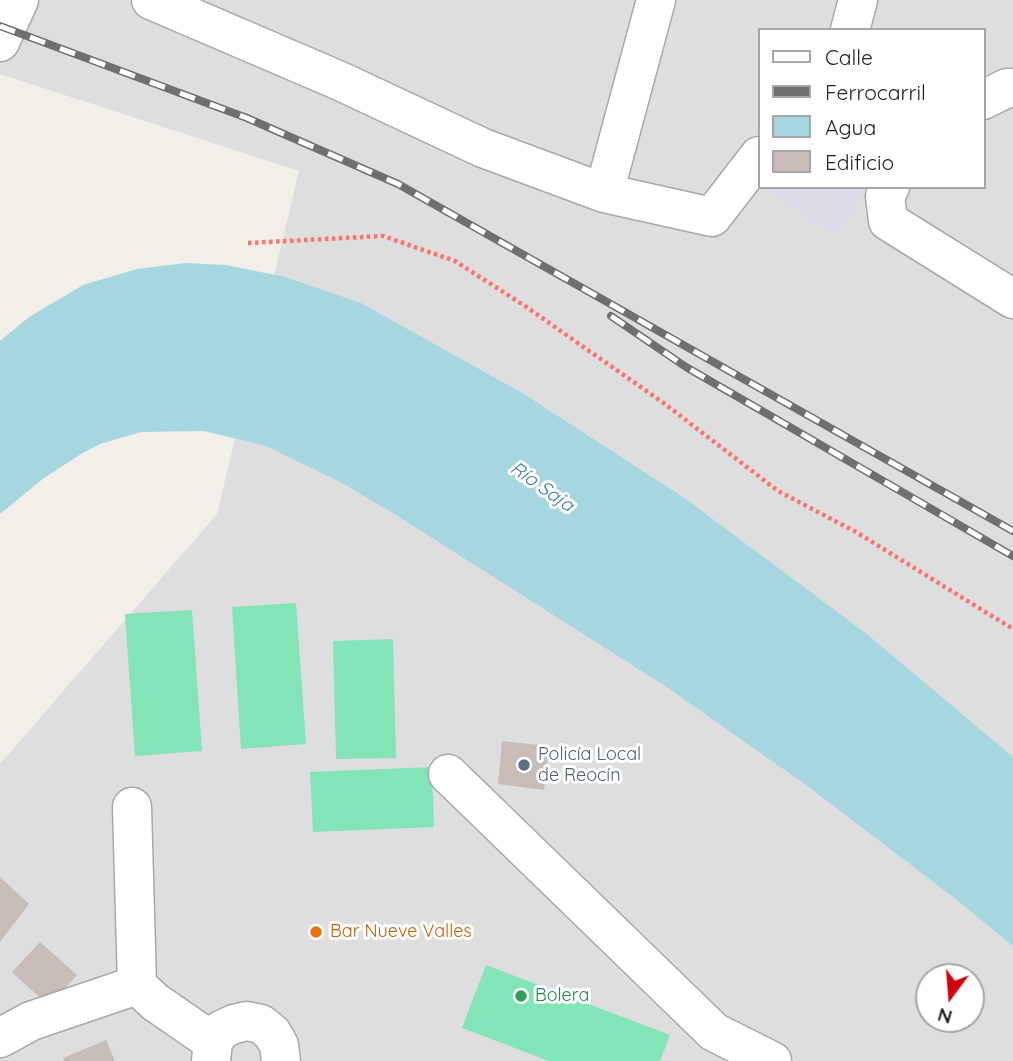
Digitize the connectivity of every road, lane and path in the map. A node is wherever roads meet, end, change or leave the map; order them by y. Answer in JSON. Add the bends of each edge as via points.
{"nodes":[{"id":1,"x":19,"y":0,"type":"edge"},
{"id":2,"x":151,"y":0,"type":"edge"},
{"id":3,"x":656,"y":0,"type":"edge"},
{"id":4,"x":858,"y":0,"type":"edge"},
{"id":5,"x":851,"y":28,"type":"edge"},
{"id":6,"x":0,"y":42,"type":"edge"},
{"id":7,"x":1013,"y":88,"type":"edge"},
{"id":8,"x":985,"y":99,"type":"edge"},
{"id":9,"x":758,"y":157,"type":"edge"},
{"id":10,"x":604,"y":193,"type":"junction"},
{"id":11,"x":889,"y":204,"type":"edge"},
{"id":12,"x":248,"y":243,"type":"dead end"},
{"id":13,"x":1013,"y":299,"type":"edge"},
{"id":14,"x":1013,"y":629,"type":"edge"},
{"id":15,"x":448,"y":774,"type":"dead end"},
{"id":16,"x":132,"y":807,"type":"dead end"},
{"id":17,"x":137,"y":985,"type":"junction"},
{"id":18,"x":0,"y":1038,"type":"edge"},
{"id":19,"x":710,"y":1046,"type":"edge"},
{"id":20,"x":212,"y":1051,"type":"edge"},
{"id":21,"x":281,"y":1061,"type":"edge"},
{"id":22,"x":772,"y":1061,"type":"edge"}],
"edges":[{"from":1,"to":6,"type":"street"},
{"from":2,"to":10,"type":"street","via":[[483,148]]},
{"from":3,"to":10,"type":"street"},
{"from":4,"to":5,"type":"street"},
{"from":7,"to":8,"type":"street"},
{"from":9,"to":10,"type":"street","via":[[712,217]]},
{"from":11,"to":13,"type":"street"},
{"from":12,"to":14,"type":"path","via":[[383,236],[455,261],[665,404],[778,491],[856,532]]},
{"from":15,"to":19,"type":"street"},
{"from":16,"to":17,"type":"street"},
{"from":17,"to":18,"type":"street","via":[[31,1021]]},
{"from":17,"to":20,"type":"street"},
{"from":19,"to":22,"type":"street"},
{"from":20,"to":21,"type":"street","via":[[222,1031],[247,1021],[272,1033]]}]}
